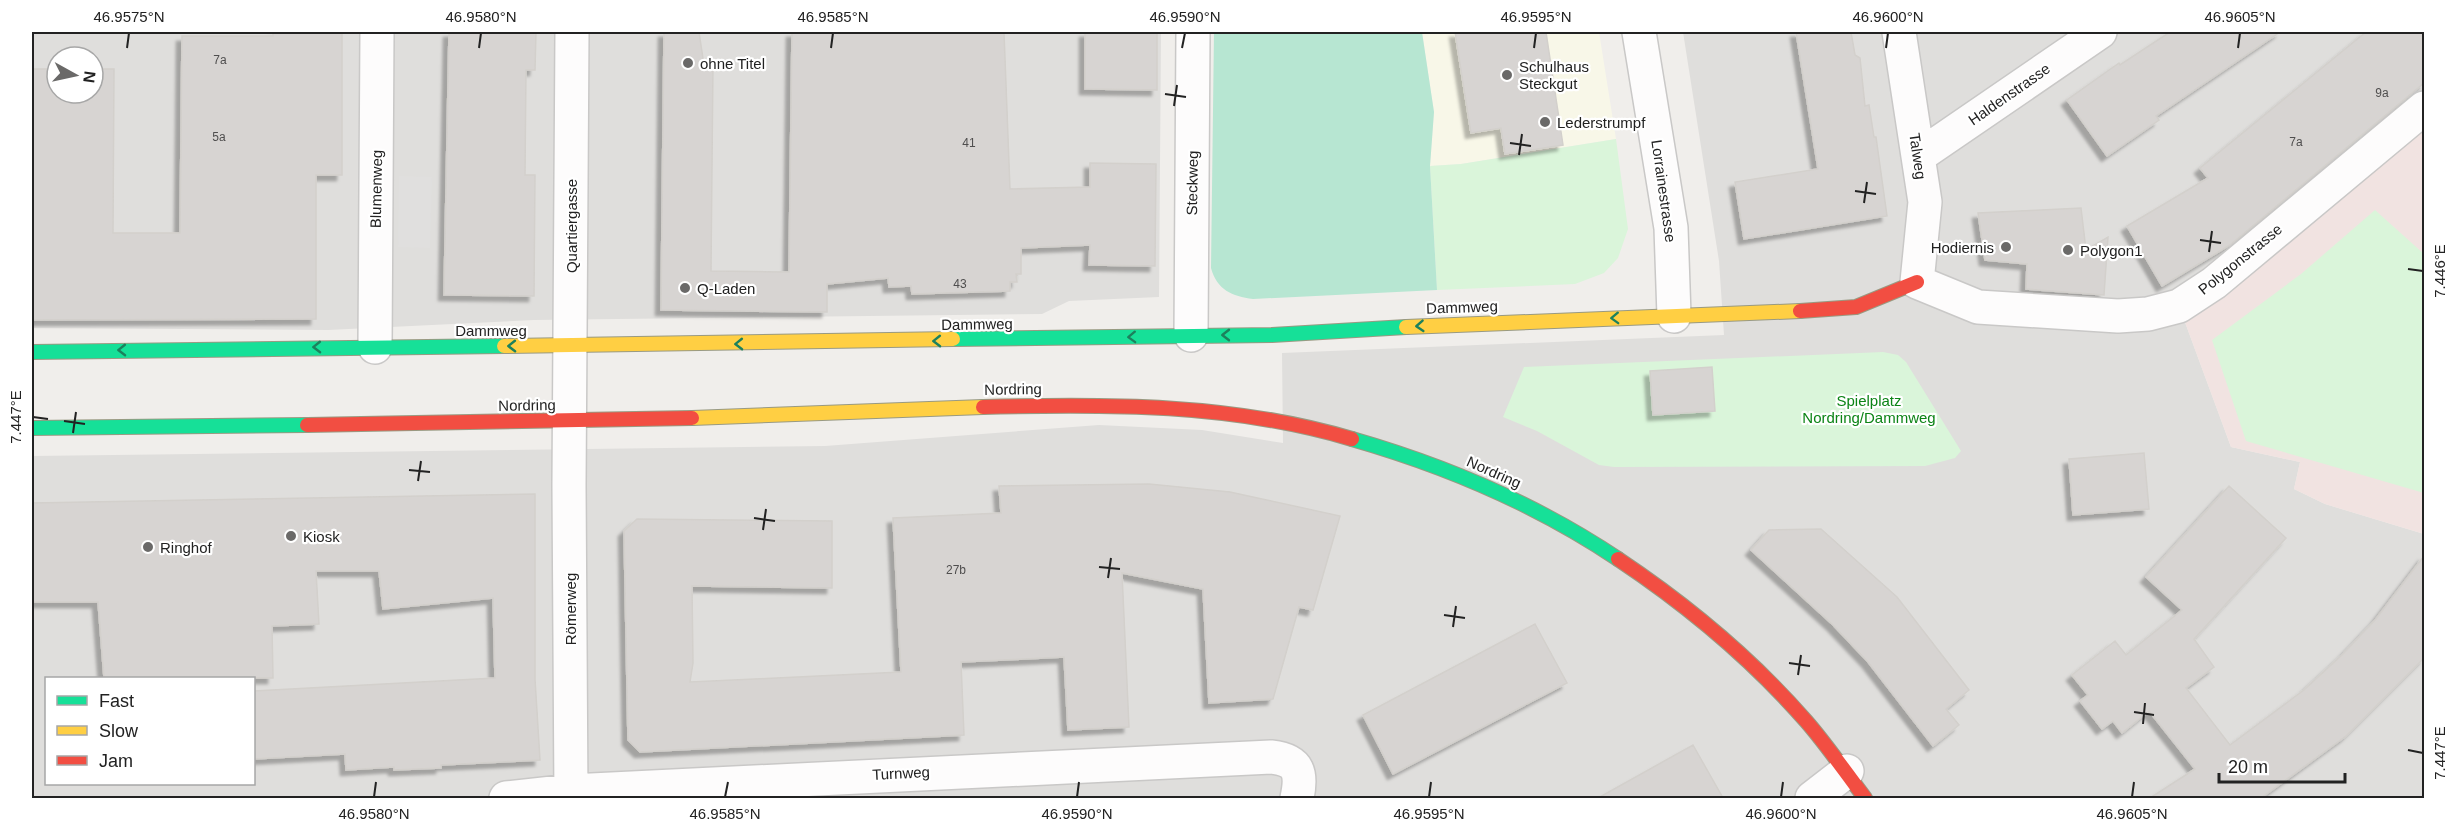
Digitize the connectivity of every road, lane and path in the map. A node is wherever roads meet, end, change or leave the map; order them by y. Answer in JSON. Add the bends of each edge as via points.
{"nodes":[{"id":1,"x":377,"y":32,"type":"edge"},
{"id":2,"x":572,"y":32,"type":"edge"},
{"id":3,"x":1193,"y":32,"type":"edge"},
{"id":4,"x":1639,"y":32,"type":"edge"},
{"id":5,"x":1899,"y":32,"type":"edge"},
{"id":6,"x":2100,"y":32,"type":"edge"},
{"id":7,"x":2424,"y":108,"type":"edge"},
{"id":8,"x":1919,"y":156,"type":"junction"},
{"id":9,"x":1917,"y":282,"type":"junction"},
{"id":10,"x":1674,"y":316,"type":"junction"},
{"id":11,"x":1191,"y":335,"type":"junction"},
{"id":12,"x":570,"y":345,"type":"junction"},
{"id":13,"x":375,"y":347,"type":"junction"},
{"id":14,"x":32,"y":352,"type":"edge"},
{"id":15,"x":570,"y":420,"type":"junction"},
{"id":16,"x":32,"y":428,"type":"edge"},
{"id":17,"x":1847,"y":771,"type":"junction"},
{"id":18,"x":571,"y":795,"type":"edge"},
{"id":19,"x":506,"y":798,"type":"edge"},
{"id":20,"x":1297,"y":798,"type":"edge"},
{"id":21,"x":1812,"y":798,"type":"edge"},
{"id":22,"x":1865,"y":798,"type":"edge"}],
"edges":[{"from":1,"to":13,"type":"street","name":"Blumenweg"},
{"from":2,"to":12,"type":"street","name":"Quartiergasse"},
{"from":3,"to":11,"type":"street","name":"Steckweg"},
{"from":4,"to":10,"type":"street","name":"Lorrainestrasse","via":[[1671,228]]},
{"from":5,"to":8,"type":"street","name":"Talweg"},
{"from":6,"to":8,"type":"street","name":"Haldenstrasse"},
{"from":7,"to":9,"type":"street","name":"Polygonstrasse","via":[[2214,283],[2179,306],[2118,316],[2010,311],[1978,307]]},
{"from":8,"to":9,"type":"street","name":"Talweg","via":[[1925,202]]},
{"from":9,"to":10,"type":"main road","name":"Dammweg","via":[[1856,307]]},
{"from":10,"to":11,"type":"main road","name":"Dammweg","one_way":true,"via":[[1272,335]]},
{"from":11,"to":12,"type":"main road","name":"Dammweg","one_way":true},
{"from":12,"to":13,"type":"main road","name":"Dammweg","one_way":true},
{"from":12,"to":15,"type":"street","name":"Quartiergasse"},
{"from":13,"to":14,"type":"main road","name":"Dammweg","one_way":true},
{"from":15,"to":16,"type":"main road","name":"Nordring"},
{"from":15,"to":17,"type":"main road","name":"Nordring","via":[[972,406],[1141,406],[1228,412],[1361,440],[1437,466],[1517,500],[1578,532],[1657,584],[1764,674]]},
{"from":15,"to":18,"type":"street","name":"Römerweg"},
{"from":17,"to":21,"type":"street"},
{"from":17,"to":22,"type":"main road","name":"Nordring"},
{"from":18,"to":19,"type":"street","name":"Turnweg"},
{"from":18,"to":20,"type":"street","name":"Turnweg","via":[[1271,757],[1283,758],[1295,766],[1300,779]]}]}
